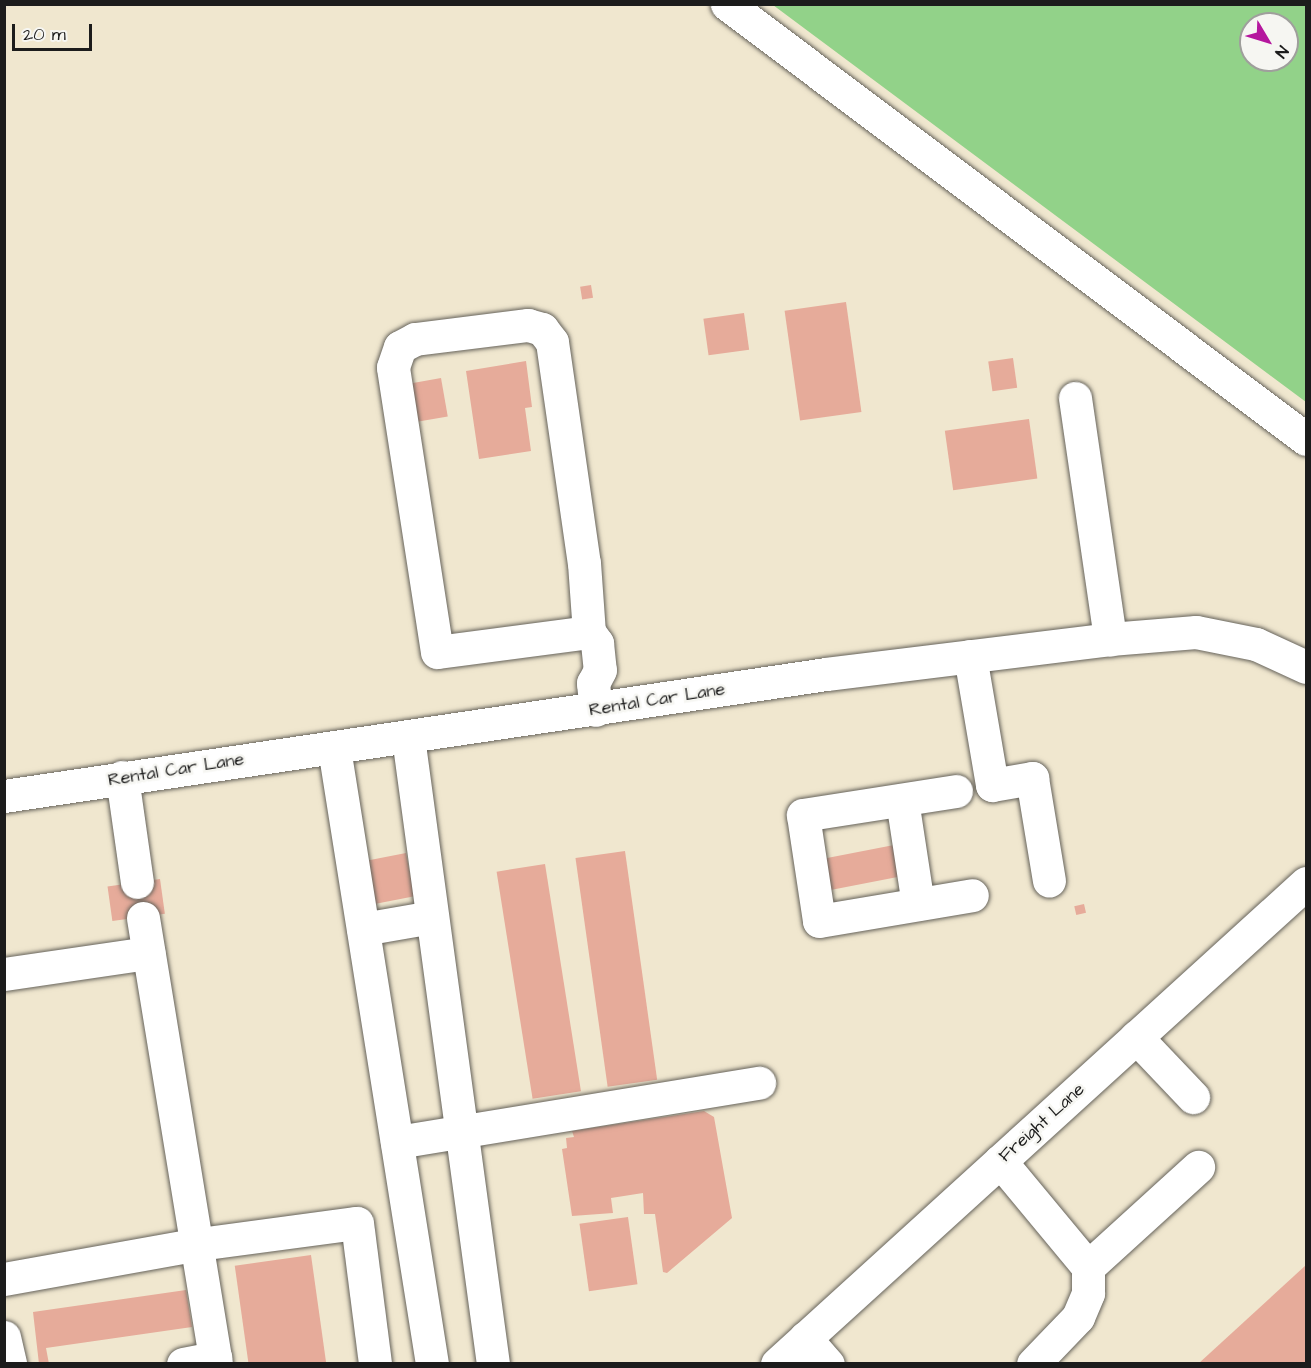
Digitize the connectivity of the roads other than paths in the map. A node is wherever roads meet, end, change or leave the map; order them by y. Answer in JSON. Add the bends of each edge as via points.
{"nodes":[{"id":1,"x":727,"y":4,"type":"edge"},
{"id":2,"x":1075,"y":398,"type":"dead end"},
{"id":3,"x":1306,"y":439,"type":"edge"},
{"id":4,"x":589,"y":632,"type":"junction"},
{"id":5,"x":1110,"y":639,"type":"junction"},
{"id":6,"x":970,"y":656,"type":"junction"},
{"id":7,"x":1306,"y":667,"type":"edge"},
{"id":8,"x":595,"y":696,"type":"junction"},
{"id":9,"x":408,"y":737,"type":"junction"},
{"id":10,"x":334,"y":748,"type":"junction"},
{"id":11,"x":122,"y":777,"type":"junction"},
{"id":12,"x":956,"y":791,"type":"dead end"},
{"id":13,"x":4,"y":796,"type":"edge"},
{"id":14,"x":902,"y":800,"type":"junction"},
{"id":15,"x":1049,"y":881,"type":"dead end"},
{"id":16,"x":137,"y":882,"type":"dead end"},
{"id":17,"x":1306,"y":883,"type":"edge"},
{"id":18,"x":972,"y":895,"type":"dead end"},
{"id":19,"x":918,"y":904,"type":"junction"},
{"id":20,"x":432,"y":917,"type":"junction"},
{"id":21,"x":143,"y":918,"type":"dead end"},
{"id":22,"x":363,"y":929,"type":"junction"},
{"id":23,"x":148,"y":953,"type":"junction"},
{"id":24,"x":4,"y":974,"type":"edge"},
{"id":25,"x":1136,"y":1037,"type":"junction"},
{"id":26,"x":759,"y":1083,"type":"dead end"},
{"id":27,"x":1193,"y":1097,"type":"dead end"},
{"id":28,"x":461,"y":1133,"type":"junction"},
{"id":29,"x":397,"y":1142,"type":"junction"},
{"id":30,"x":1000,"y":1161,"type":"junction"},
{"id":31,"x":1198,"y":1167,"type":"dead end"},
{"id":32,"x":199,"y":1244,"type":"junction"},
{"id":33,"x":1088,"y":1267,"type":"junction"},
{"id":34,"x":4,"y":1279,"type":"edge"},
{"id":35,"x":4,"y":1337,"type":"edge"},
{"id":36,"x":805,"y":1338,"type":"junction"},
{"id":37,"x":215,"y":1361,"type":"edge"},
{"id":38,"x":10,"y":1364,"type":"edge"},
{"id":39,"x":183,"y":1364,"type":"edge"},
{"id":40,"x":375,"y":1364,"type":"edge"},
{"id":41,"x":432,"y":1364,"type":"edge"},
{"id":42,"x":493,"y":1364,"type":"edge"},
{"id":43,"x":777,"y":1364,"type":"edge"},
{"id":44,"x":828,"y":1364,"type":"edge"},
{"id":45,"x":1033,"y":1364,"type":"edge"}],
"edges":[{"from":1,"to":3,"type":"street"},
{"from":2,"to":5,"type":"street"},
{"from":4,"to":4,"type":"street","via":[[584,563],[552,342],[542,329],[528,325],[415,339],[400,347],[393,367],[437,652]]},
{"from":4,"to":8,"type":"street","via":[[579,645],[583,674]]},
{"from":5,"to":6,"type":"street","name":"Rental Car Lane"},
{"from":5,"to":7,"type":"street","name":"Rental Car Lane","via":[[1196,632],[1256,644]]},
{"from":6,"to":8,"type":"street","name":"Rental Car Lane"},
{"from":6,"to":15,"type":"street","via":[[992,785],[1032,778]]},
{"from":8,"to":9,"type":"street","name":"Rental Car Lane"},
{"from":9,"to":10,"type":"street","name":"Rental Car Lane"},
{"from":9,"to":20,"type":"street"},
{"from":10,"to":11,"type":"street","name":"Rental Car Lane"},
{"from":10,"to":22,"type":"street"},
{"from":11,"to":13,"type":"street","name":"Rental Car Lane"},
{"from":11,"to":16,"type":"street"},
{"from":12,"to":14,"type":"street"},
{"from":14,"to":19,"type":"street"},
{"from":14,"to":19,"type":"street","via":[[803,815],[804,827],[819,921]]},
{"from":17,"to":25,"type":"street","name":"Freight Lane"},
{"from":18,"to":19,"type":"street"},
{"from":20,"to":22,"type":"street"},
{"from":20,"to":28,"type":"street"},
{"from":21,"to":23,"type":"street"},
{"from":22,"to":29,"type":"street"},
{"from":23,"to":24,"type":"street"},
{"from":23,"to":32,"type":"street"},
{"from":25,"to":27,"type":"street"},
{"from":25,"to":30,"type":"street","name":"Freight Lane"},
{"from":26,"to":28,"type":"street"},
{"from":28,"to":29,"type":"street"},
{"from":28,"to":42,"type":"street"},
{"from":29,"to":41,"type":"street"},
{"from":30,"to":33,"type":"street"},
{"from":30,"to":36,"type":"street","name":"Freight Lane"},
{"from":31,"to":33,"type":"street"},
{"from":32,"to":34,"type":"street"},
{"from":32,"to":37,"type":"street"},
{"from":32,"to":40,"type":"street","via":[[357,1223]]},
{"from":33,"to":45,"type":"street","via":[[1088,1293],[1078,1317]]},
{"from":35,"to":38,"type":"street"},
{"from":36,"to":43,"type":"street","name":"Freight Lane"},
{"from":36,"to":44,"type":"street"},
{"from":37,"to":39,"type":"street"}]}
